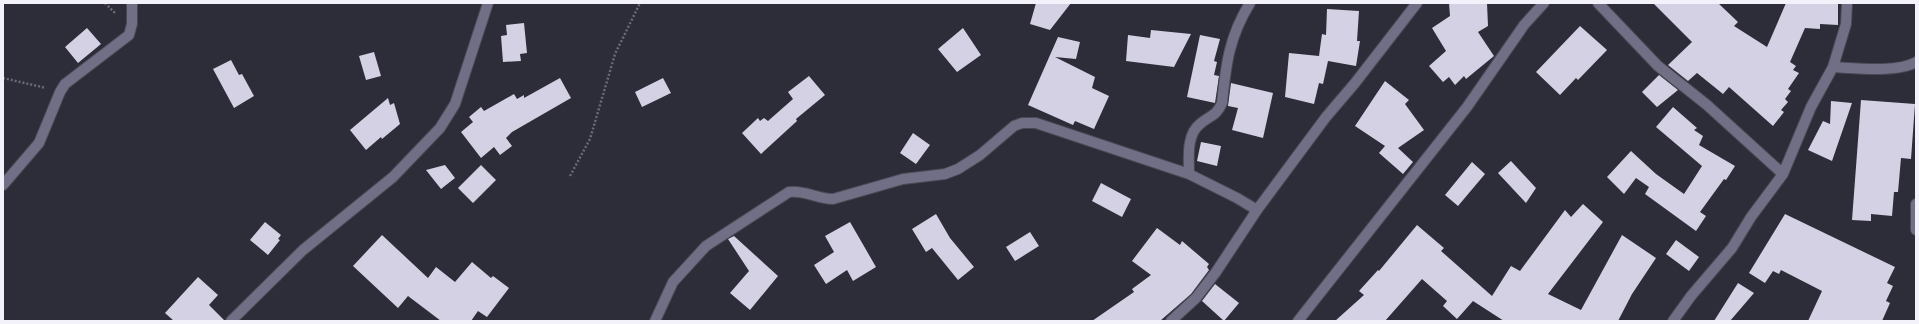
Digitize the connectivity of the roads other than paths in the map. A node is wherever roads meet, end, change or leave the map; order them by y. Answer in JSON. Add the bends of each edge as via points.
{"nodes":[{"id":1,"x":132,"y":3,"type":"edge"},
{"id":2,"x":488,"y":3,"type":"edge"},
{"id":3,"x":1250,"y":3,"type":"edge"},
{"id":4,"x":1417,"y":3,"type":"edge"},
{"id":5,"x":1544,"y":3,"type":"edge"},
{"id":6,"x":1598,"y":3,"type":"edge"},
{"id":7,"x":1847,"y":3,"type":"edge"},
{"id":8,"x":1916,"y":62,"type":"edge"},
{"id":9,"x":1833,"y":67,"type":"junction"},
{"id":10,"x":1188,"y":174,"type":"junction"},
{"id":11,"x":1783,"y":174,"type":"junction"},
{"id":12,"x":3,"y":185,"type":"edge"},
{"id":13,"x":1916,"y":204,"type":"edge"},
{"id":14,"x":1257,"y":210,"type":"junction"},
{"id":15,"x":1916,"y":230,"type":"edge"},
{"id":16,"x":231,"y":321,"type":"edge"},
{"id":17,"x":654,"y":321,"type":"edge"},
{"id":18,"x":1172,"y":321,"type":"edge"},
{"id":19,"x":1298,"y":321,"type":"edge"},
{"id":20,"x":1673,"y":321,"type":"edge"}],
"edges":[{"from":1,"to":12,"type":"street","via":[[130,34],[74,75],[60,92],[39,143]]},
{"from":2,"to":16,"type":"street","via":[[455,104],[440,128],[393,177],[303,250]]},
{"from":3,"to":10,"type":"street","via":[[1240,19],[1229,48],[1219,110],[1200,124],[1192,136]]},
{"from":4,"to":14,"type":"street","via":[[1326,117]]},
{"from":5,"to":19,"type":"street","via":[[1524,25],[1467,107]]},
{"from":6,"to":11,"type":"street","via":[[1658,66]]},
{"from":7,"to":9,"type":"street","via":[[1846,24]]},
{"from":8,"to":9,"type":"street","via":[[1900,67]]},
{"from":9,"to":11,"type":"street","via":[[1811,107]]},
{"from":10,"to":14,"type":"street"},
{"from":10,"to":17,"type":"street","via":[[1053,128],[1036,123],[1022,123],[1008,129],[980,156],[945,174],[896,180],[833,199],[824,199],[804,192],[789,192],[726,232],[702,251],[673,282]]},
{"from":11,"to":20,"type":"street","via":[[1732,248]]},
{"from":13,"to":15,"type":"street"},
{"from":14,"to":18,"type":"street","via":[[1216,272],[1196,298]]}]}
